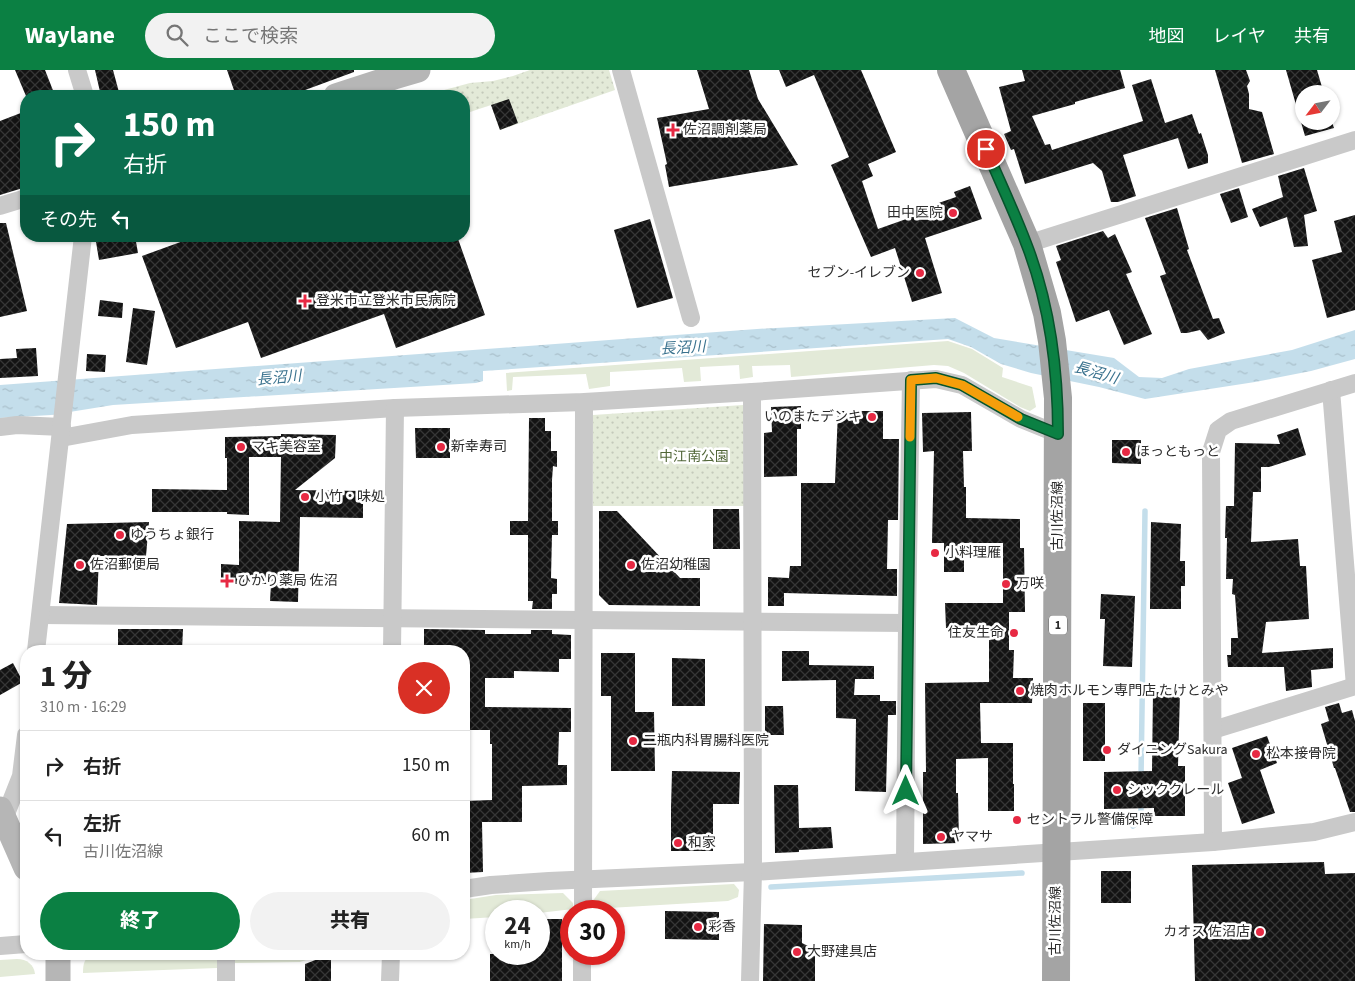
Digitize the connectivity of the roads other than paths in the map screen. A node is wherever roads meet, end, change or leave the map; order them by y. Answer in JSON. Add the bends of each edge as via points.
{"nodes":[{"id":1,"x":78,"y":70,"type":"edge"},
{"id":2,"x":418,"y":70,"type":"edge"},
{"id":3,"x":621,"y":70,"type":"edge"},
{"id":4,"x":951,"y":70,"type":"edge"},
{"id":5,"x":392,"y":73,"type":"edge"},
{"id":6,"x":83,"y":90,"type":"edge"},
{"id":7,"x":351,"y":90,"type":"edge"},
{"id":8,"x":1355,"y":140,"type":"edge"},
{"id":9,"x":20,"y":200,"type":"edge"},
{"id":10,"x":0,"y":206,"type":"edge"},
{"id":11,"x":82,"y":242,"type":"edge"},
{"id":12,"x":1027,"y":244,"type":"junction"},
{"id":13,"x":691,"y":318,"type":"dead end"},
{"id":14,"x":911,"y":380,"type":"junction"},
{"id":15,"x":1355,"y":383,"type":"edge"},
{"id":16,"x":1331,"y":390,"type":"junction"},
{"id":17,"x":752,"y":392,"type":"junction"},
{"id":18,"x":584,"y":402,"type":"junction"},
{"id":19,"x":395,"y":408,"type":"junction"},
{"id":20,"x":0,"y":427,"type":"edge"},
{"id":21,"x":62,"y":429,"type":"junction"},
{"id":22,"x":1058,"y":434,"type":"junction"},
{"id":23,"x":41,"y":615,"type":"junction"},
{"id":24,"x":392,"y":618,"type":"junction"},
{"id":25,"x":584,"y":620,"type":"junction"},
{"id":26,"x":752,"y":622,"type":"junction"},
{"id":27,"x":907,"y":624,"type":"junction"},
{"id":28,"x":37,"y":645,"type":"edge"},
{"id":29,"x":392,"y":645,"type":"edge"},
{"id":30,"x":1355,"y":686,"type":"edge"},
{"id":31,"x":1213,"y":730,"type":"junction"},
{"id":32,"x":20,"y":778,"type":"edge"},
{"id":33,"x":2,"y":814,"type":"edge"},
{"id":34,"x":1355,"y":822,"type":"edge"},
{"id":35,"x":1213,"y":842,"type":"junction"},
{"id":36,"x":1057,"y":852,"type":"junction"},
{"id":37,"x":20,"y":854,"type":"edge"},
{"id":38,"x":905,"y":861,"type":"junction"},
{"id":39,"x":753,"y":872,"type":"junction"},
{"id":40,"x":583,"y":879,"type":"junction"},
{"id":41,"x":470,"y":888,"type":"edge"},
{"id":42,"x":583,"y":900,"type":"edge"},
{"id":43,"x":20,"y":944,"type":"edge"},
{"id":44,"x":0,"y":946,"type":"edge"},
{"id":45,"x":58,"y":960,"type":"edge"},
{"id":46,"x":226,"y":960,"type":"edge"},
{"id":47,"x":391,"y":960,"type":"edge"},
{"id":48,"x":582,"y":965,"type":"edge"},
{"id":49,"x":58,"y":981,"type":"edge"},
{"id":50,"x":226,"y":981,"type":"edge"},
{"id":51,"x":390,"y":981,"type":"edge"},
{"id":52,"x":582,"y":981,"type":"edge"},
{"id":53,"x":750,"y":981,"type":"edge"},
{"id":54,"x":1056,"y":981,"type":"edge"}],
"edges":[{"from":1,"to":6,"type":"street"},
{"from":2,"to":5,"type":"street"},
{"from":3,"to":13,"type":"street"},
{"from":4,"to":12,"type":"main road","name":"古川佐沼線","number":"1"},
{"from":5,"to":7,"type":"street"},
{"from":8,"to":12,"type":"street"},
{"from":9,"to":10,"type":"street"},
{"from":11,"to":21,"type":"street"},
{"from":12,"to":22,"type":"main road","name":"古川佐沼線","number":"1","via":[[1052,341]]},
{"from":14,"to":17,"type":"street"},
{"from":14,"to":22,"type":"street","via":[[936,378],[962,385],[1021,419]]},
{"from":14,"to":27,"type":"street"},
{"from":15,"to":16,"type":"street"},
{"from":16,"to":30,"type":"street"},
{"from":16,"to":31,"type":"street","via":[[1231,421],[1218,430],[1211,452]]},
{"from":17,"to":18,"type":"street"},
{"from":17,"to":26,"type":"street"},
{"from":18,"to":19,"type":"street"},
{"from":18,"to":25,"type":"street"},
{"from":19,"to":21,"type":"street"},
{"from":19,"to":24,"type":"street"},
{"from":20,"to":21,"type":"street"},
{"from":21,"to":23,"type":"street"},
{"from":22,"to":36,"type":"main road","name":"古川佐沼線","number":"1"},
{"from":23,"to":24,"type":"street"},
{"from":23,"to":28,"type":"street"},
{"from":24,"to":25,"type":"street"},
{"from":24,"to":29,"type":"street"},
{"from":25,"to":26,"type":"street"},
{"from":25,"to":40,"type":"street"},
{"from":26,"to":27,"type":"street"},
{"from":26,"to":39,"type":"street"},
{"from":27,"to":38,"type":"street"},
{"from":30,"to":31,"type":"street"},
{"from":31,"to":35,"type":"street"},
{"from":32,"to":33,"type":"street"},
{"from":33,"to":37,"type":"street"},
{"from":34,"to":35,"type":"street","via":[[1314,832]]},
{"from":35,"to":36,"type":"street"},
{"from":36,"to":38,"type":"street"},
{"from":36,"to":54,"type":"main road","name":"古川佐沼線","number":"1"},
{"from":38,"to":39,"type":"street"},
{"from":39,"to":40,"type":"street"},
{"from":39,"to":53,"type":"street"},
{"from":40,"to":41,"type":"street"},
{"from":40,"to":42,"type":"street"},
{"from":43,"to":44,"type":"street"},
{"from":45,"to":49,"type":"street"},
{"from":46,"to":50,"type":"street"},
{"from":47,"to":51,"type":"street"},
{"from":48,"to":52,"type":"street"}]}
